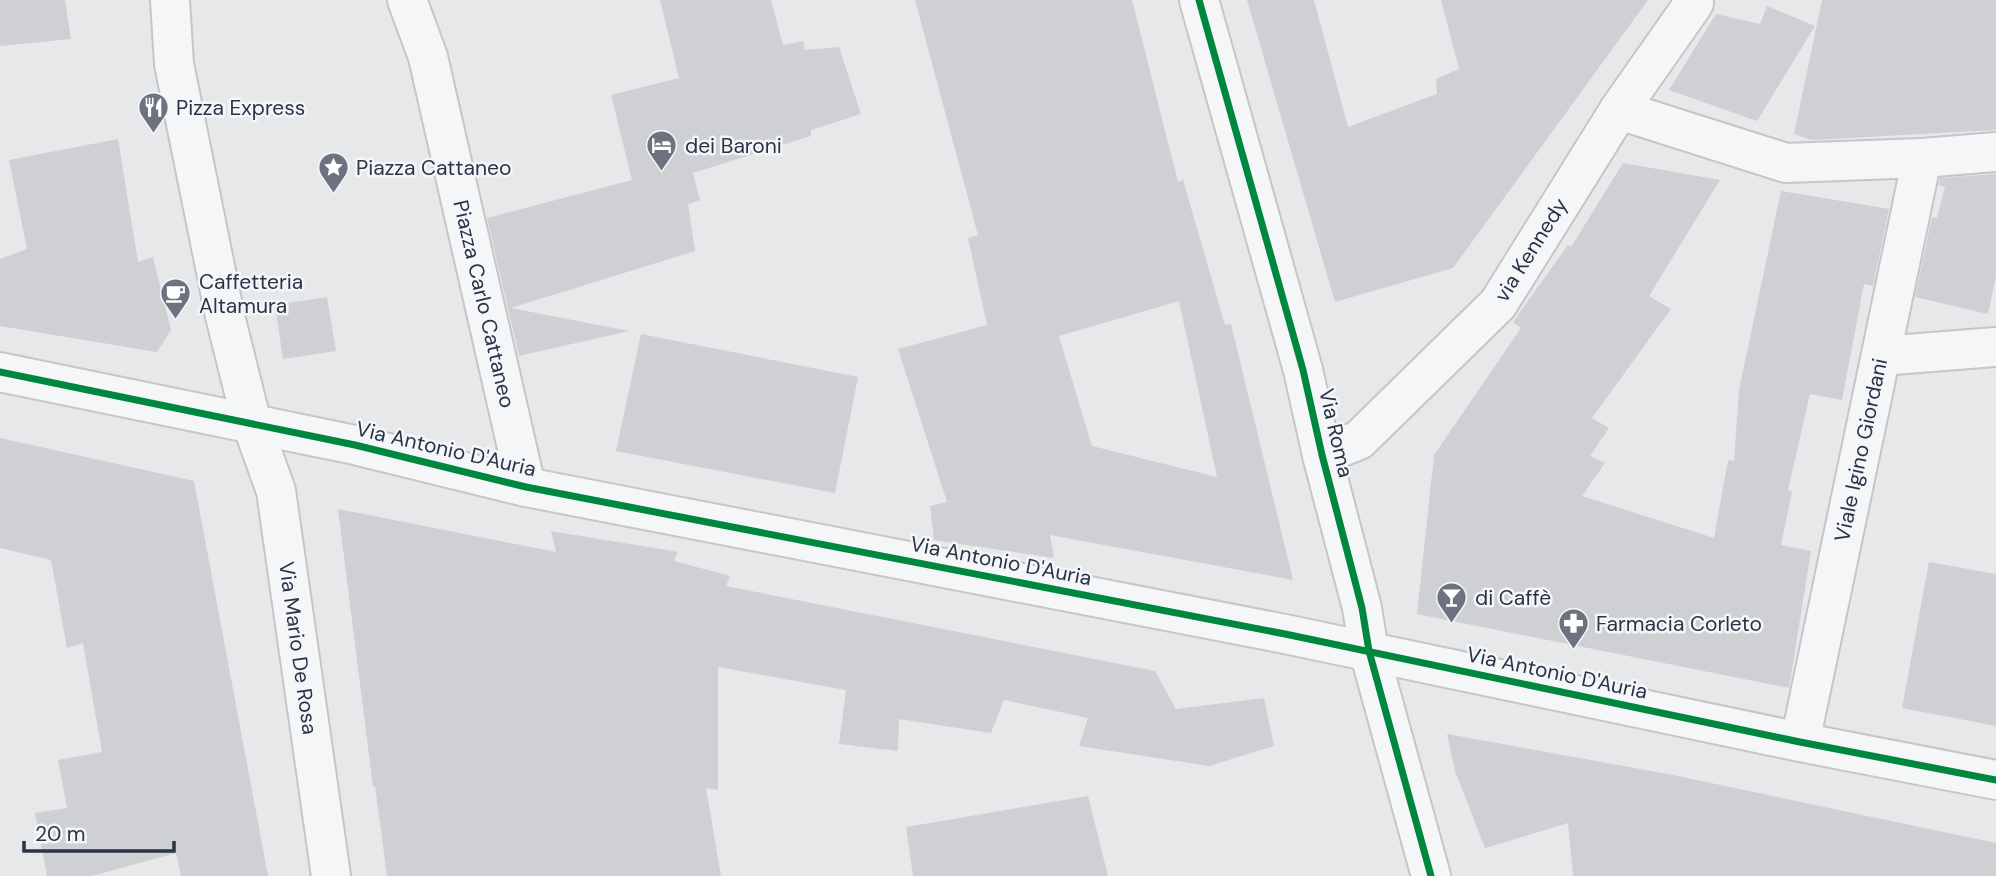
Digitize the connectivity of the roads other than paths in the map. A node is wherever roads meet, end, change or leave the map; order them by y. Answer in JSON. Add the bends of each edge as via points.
{"nodes":[{"id":1,"x":170,"y":0,"type":"edge"},
{"id":2,"x":407,"y":0,"type":"edge"},
{"id":3,"x":1199,"y":0,"type":"edge"},
{"id":4,"x":1694,"y":3,"type":"dead end"},
{"id":5,"x":1619,"y":110,"type":"junction"},
{"id":6,"x":1996,"y":152,"type":"edge"},
{"id":7,"x":1922,"y":158,"type":"junction"},
{"id":8,"x":1996,"y":347,"type":"edge"},
{"id":9,"x":1881,"y":356,"type":"junction"},
{"id":10,"x":0,"y":372,"type":"edge"},
{"id":11,"x":252,"y":424,"type":"junction"},
{"id":12,"x":1322,"y":455,"type":"junction"},
{"id":13,"x":526,"y":487,"type":"junction"},
{"id":14,"x":1369,"y":651,"type":"junction"},
{"id":15,"x":1800,"y":742,"type":"junction"},
{"id":16,"x":1996,"y":780,"type":"edge"},
{"id":17,"x":331,"y":876,"type":"edge"},
{"id":18,"x":1431,"y":876,"type":"edge"}],
"edges":[{"from":1,"to":11,"type":"street","via":[[174,64]]},
{"from":2,"to":13,"type":"street","name":"Piazza Carlo Cattaneo","via":[[428,57]]},
{"from":3,"to":12,"type":"street","name":"Via Roma","via":[[1303,370]]},
{"from":4,"to":5,"type":"street","name":"via Kennedy"},
{"from":5,"to":7,"type":"street","via":[[1786,163]]},
{"from":5,"to":12,"type":"street","name":"via Kennedy","via":[[1498,304],[1359,440]]},
{"from":6,"to":7,"type":"street"},
{"from":7,"to":9,"type":"street","name":"Viale Igino Giordani"},
{"from":8,"to":9,"type":"street"},
{"from":9,"to":15,"type":"street","name":"Viale Igino Giordani"},
{"from":10,"to":11,"type":"street","name":"Via Antonio D'Auria"},
{"from":11,"to":13,"type":"street","name":"Via Antonio D'Auria"},
{"from":11,"to":17,"type":"street","name":"Via Mario De Rosa","via":[[276,491]]},
{"from":12,"to":14,"type":"street","name":"Via Roma"},
{"from":13,"to":14,"type":"street","name":"Via Antonio D'Auria"},
{"from":14,"to":15,"type":"street","name":"Via Antonio D'Auria"},
{"from":14,"to":18,"type":"street","name":"Via Roma"},
{"from":15,"to":16,"type":"street","name":"Via Antonio D'Auria"}]}
